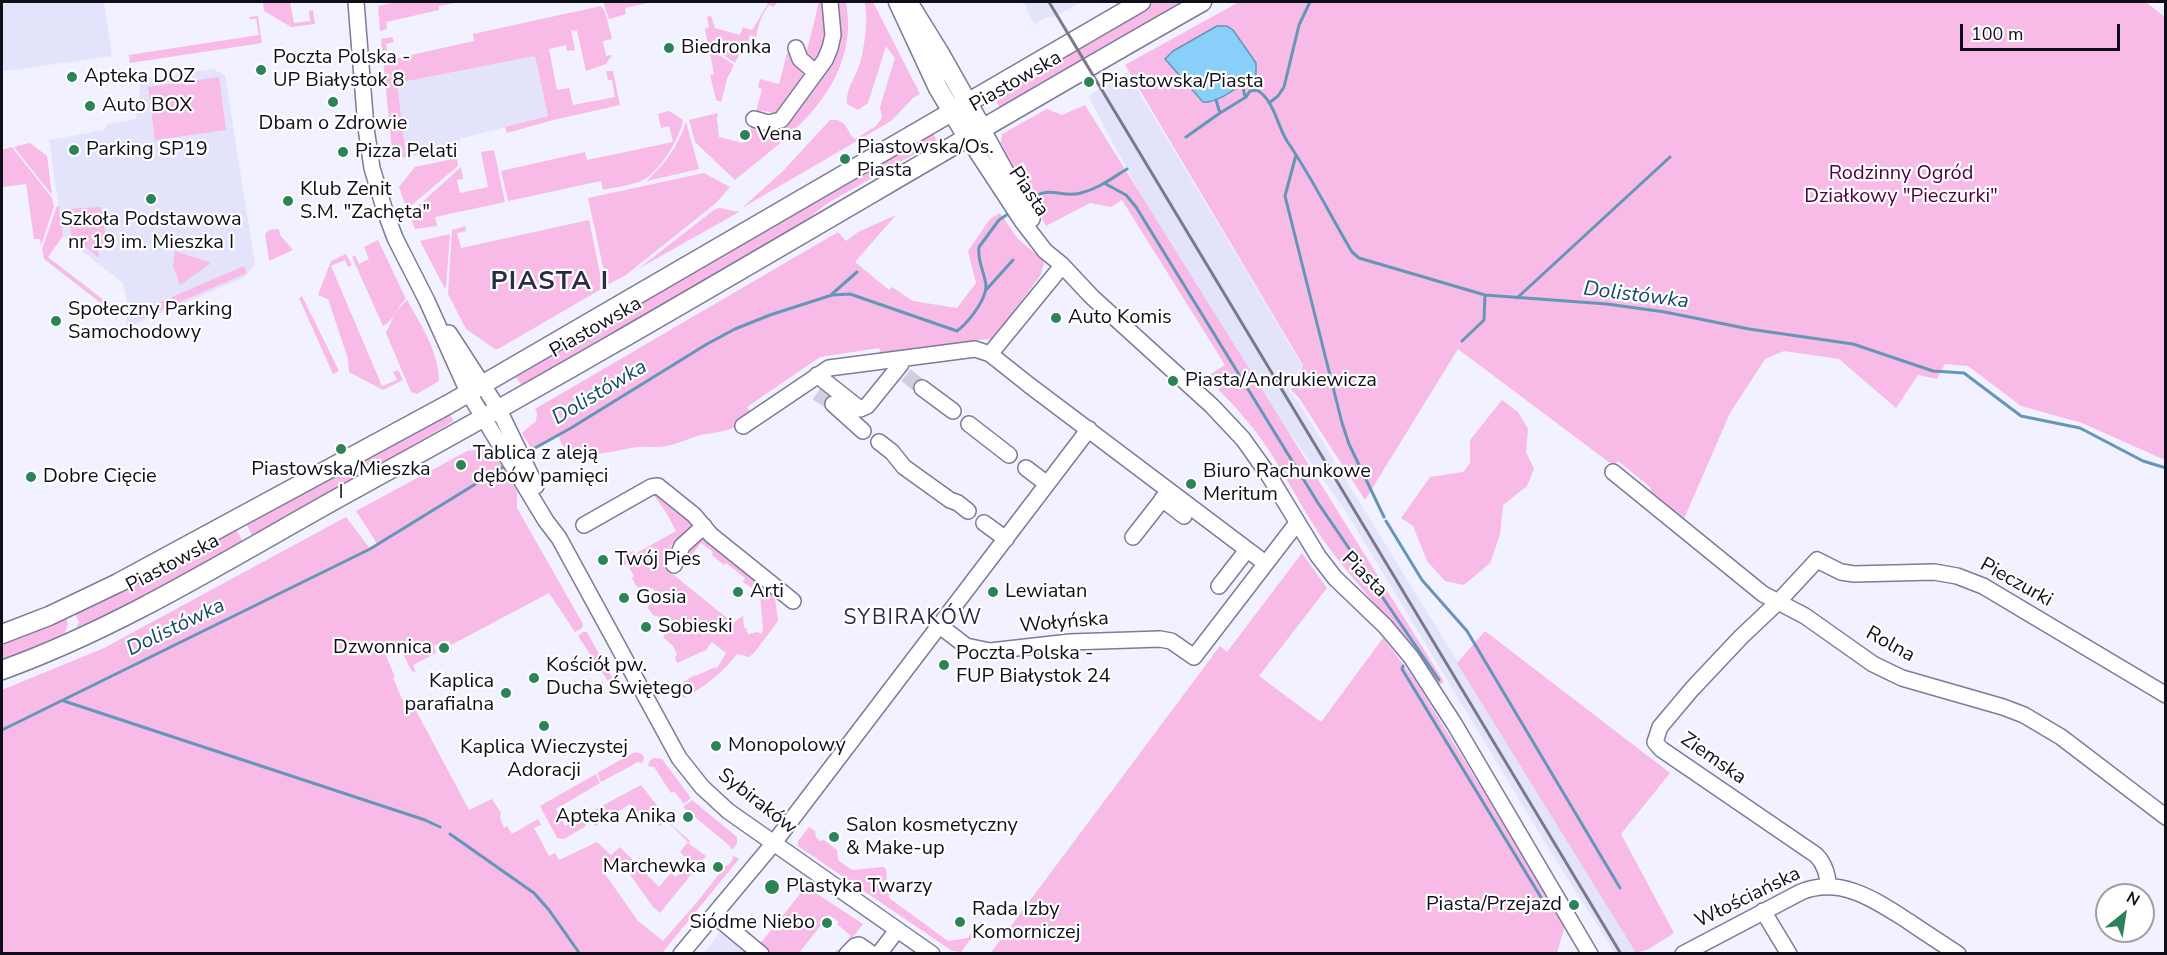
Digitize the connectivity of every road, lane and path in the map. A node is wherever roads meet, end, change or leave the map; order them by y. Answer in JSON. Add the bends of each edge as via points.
{"nodes":[{"id":1,"x":356,"y":2,"type":"edge"},
{"id":2,"x":830,"y":2,"type":"edge"},
{"id":3,"x":898,"y":2,"type":"edge"},
{"id":4,"x":908,"y":2,"type":"edge"},
{"id":5,"x":1141,"y":2,"type":"edge"},
{"id":6,"x":1202,"y":2,"type":"edge"},
{"id":7,"x":796,"y":48,"type":"dead end"},
{"id":8,"x":932,"y":56,"type":"junction"},
{"id":9,"x":815,"y":72,"type":"junction"},
{"id":10,"x":967,"y":101,"type":"junction"},
{"id":11,"x":951,"y":111,"type":"junction"},
{"id":12,"x":754,"y":119,"type":"dead end"},
{"id":13,"x":974,"y":133,"type":"junction"},
{"id":14,"x":1061,"y":265,"type":"junction"},
{"id":15,"x":990,"y":354,"type":"junction"},
{"id":16,"x":903,"y":366,"type":"junction"},
{"id":17,"x":813,"y":384,"type":"junction"},
{"id":18,"x":476,"y":388,"type":"junction"},
{"id":19,"x":922,"y":388,"type":"tunnel mouth"},
{"id":20,"x":833,"y":404,"type":"tunnel mouth"},
{"id":21,"x":953,"y":411,"type":"dead end"},
{"id":22,"x":491,"y":415,"type":"junction"},
{"id":23,"x":969,"y":424,"type":"dead end"},
{"id":24,"x":743,"y":426,"type":"dead end"},
{"id":25,"x":1089,"y":429,"type":"junction"},
{"id":26,"x":863,"y":431,"type":"dead end"},
{"id":27,"x":879,"y":442,"type":"dead end"},
{"id":28,"x":1009,"y":455,"type":"dead end"},
{"id":29,"x":1026,"y":468,"type":"dead end"},
{"id":30,"x":1613,"y":472,"type":"dead end"},
{"id":31,"x":1047,"y":484,"type":"junction"},
{"id":32,"x":1166,"y":495,"type":"junction"},
{"id":33,"x":968,"y":511,"type":"dead end"},
{"id":34,"x":1184,"y":516,"type":"dead end"},
{"id":35,"x":984,"y":523,"type":"dead end"},
{"id":36,"x":1297,"y":523,"type":"junction"},
{"id":37,"x":584,"y":525,"type":"dead end"},
{"id":38,"x":704,"y":526,"type":"junction"},
{"id":39,"x":1133,"y":537,"type":"dead end"},
{"id":40,"x":1006,"y":539,"type":"junction"},
{"id":41,"x":1247,"y":550,"type":"junction"},
{"id":42,"x":1265,"y":563,"type":"junction"},
{"id":43,"x":674,"y":565,"type":"dead end"},
{"id":44,"x":1221,"y":578,"type":"dead end"},
{"id":45,"x":793,"y":601,"type":"dead end"},
{"id":46,"x":1778,"y":602,"type":"junction"},
{"id":47,"x":940,"y":626,"type":"junction"},
{"id":48,"x":2,"y":634,"type":"edge"},
{"id":49,"x":2,"y":670,"type":"edge"},
{"id":50,"x":2166,"y":694,"type":"edge"},
{"id":51,"x":2166,"y":817,"type":"edge"},
{"id":52,"x":773,"y":844,"type":"junction"},
{"id":53,"x":1829,"y":887,"type":"junction"},
{"id":54,"x":1763,"y":911,"type":"junction"},
{"id":55,"x":714,"y":915,"type":"junction"},
{"id":56,"x":897,"y":930,"type":"junction"},
{"id":57,"x":681,"y":954,"type":"edge"},
{"id":58,"x":761,"y":954,"type":"edge"},
{"id":59,"x":847,"y":954,"type":"edge"},
{"id":60,"x":872,"y":954,"type":"edge"},
{"id":61,"x":879,"y":954,"type":"edge"},
{"id":62,"x":932,"y":954,"type":"edge"},
{"id":63,"x":1590,"y":954,"type":"edge"},
{"id":64,"x":1683,"y":954,"type":"edge"},
{"id":65,"x":1789,"y":954,"type":"edge"},
{"id":66,"x":1958,"y":954,"type":"edge"}],
"edges":[{"from":1,"to":18,"type":"street","name":"Sybiraków","via":[[365,118],[374,175],[395,238]]},
{"from":2,"to":9,"type":"street","via":[[832,42]]},
{"from":3,"to":8,"type":"main road"},
{"from":4,"to":8,"type":"main road"},
{"from":5,"to":10,"type":"main road","name":"Piastowska"},
{"from":6,"to":13,"type":"main road","name":"Piastowska"},
{"from":7,"to":9,"type":"street","via":[[800,59]]},
{"from":8,"to":10,"type":"main road"},
{"from":8,"to":11,"type":"main road"},
{"from":9,"to":12,"type":"street","via":[[781,120],[768,123]]},
{"from":10,"to":11,"type":"main road","name":"Piastowska"},
{"from":10,"to":13,"type":"main road"},
{"from":11,"to":13,"type":"main road"},
{"from":11,"to":18,"type":"main road","name":"Piastowska"},
{"from":13,"to":14,"type":"street","name":"Piasta","via":[[1026,218]]},
{"from":13,"to":22,"type":"main road","name":"Piastowska"},
{"from":14,"to":15,"type":"street"},
{"from":14,"to":36,"type":"street","name":"Piasta","via":[[1226,421],[1260,462]]},
{"from":15,"to":16,"type":"street","via":[[975,349]]},
{"from":15,"to":25,"type":"street"},
{"from":16,"to":17,"type":"street","via":[[840,365],[829,368]]},
{"from":16,"to":17,"type":"street","via":[[860,410]]},
{"from":17,"to":24,"type":"street"},
{"from":18,"to":22,"type":"street","name":"Sybiraków"},
{"from":18,"to":48,"type":"main road","name":"Piastowska","via":[[118,583]]},
{"from":19,"to":21,"type":"street"},
{"from":20,"to":26,"type":"street"},
{"from":22,"to":49,"type":"main road","name":"Piastowska","via":[[137,609]]},
{"from":22,"to":52,"type":"street","name":"Sybiraków","via":[[546,521],[684,765],[713,798]]},
{"from":23,"to":28,"type":"street"},
{"from":25,"to":31,"type":"street"},
{"from":25,"to":32,"type":"street"},
{"from":27,"to":33,"type":"street","via":[[904,467]]},
{"from":29,"to":31,"type":"street"},
{"from":30,"to":46,"type":"street","name":"Rolna"},
{"from":31,"to":40,"type":"street"},
{"from":32,"to":34,"type":"street"},
{"from":32,"to":39,"type":"street"},
{"from":32,"to":41,"type":"street"},
{"from":35,"to":40,"type":"street"},
{"from":36,"to":42,"type":"street"},
{"from":36,"to":63,"type":"street","name":"Piasta","via":[[1335,578],[1411,657]]},
{"from":37,"to":38,"type":"street","via":[[657,486]]},
{"from":38,"to":43,"type":"street","via":[[682,546]]},
{"from":38,"to":45,"type":"street"},
{"from":40,"to":47,"type":"street"},
{"from":41,"to":42,"type":"street"},
{"from":41,"to":44,"type":"street"},
{"from":42,"to":47,"type":"street","name":"Wołyńska","via":[[1194,657],[1171,641],[1160,639],[1070,642],[984,651],[966,646]]},
{"from":46,"to":50,"type":"street","name":"Pieczurki","via":[[1816,560],[1854,574],[1948,574],[1983,586]]},
{"from":46,"to":51,"type":"street","name":"Rolna","via":[[1815,622],[1885,671],[2003,707],[2043,725]]},
{"from":46,"to":53,"type":"street","name":"Ziemska","via":[[1692,689],[1660,727],[1655,741],[1661,749],[1816,855],[1827,874]]},
{"from":47,"to":52,"type":"street"},
{"from":52,"to":55,"type":"street"},
{"from":52,"to":56,"type":"street","name":"Sybiraków"},
{"from":53,"to":54,"type":"street","name":"Włościańska","via":[[1810,888]]},
{"from":53,"to":66,"type":"street","name":"Włościańska","via":[[1848,889],[1876,900]]},
{"from":54,"to":64,"type":"street","name":"Włościańska"},
{"from":54,"to":65,"type":"street"},
{"from":55,"to":57,"type":"street"},
{"from":55,"to":58,"type":"street"},
{"from":56,"to":61,"type":"street"},
{"from":56,"to":62,"type":"street","name":"Sybiraków"},
{"from":59,"to":60,"type":"street","via":[[859,945]]}]}
